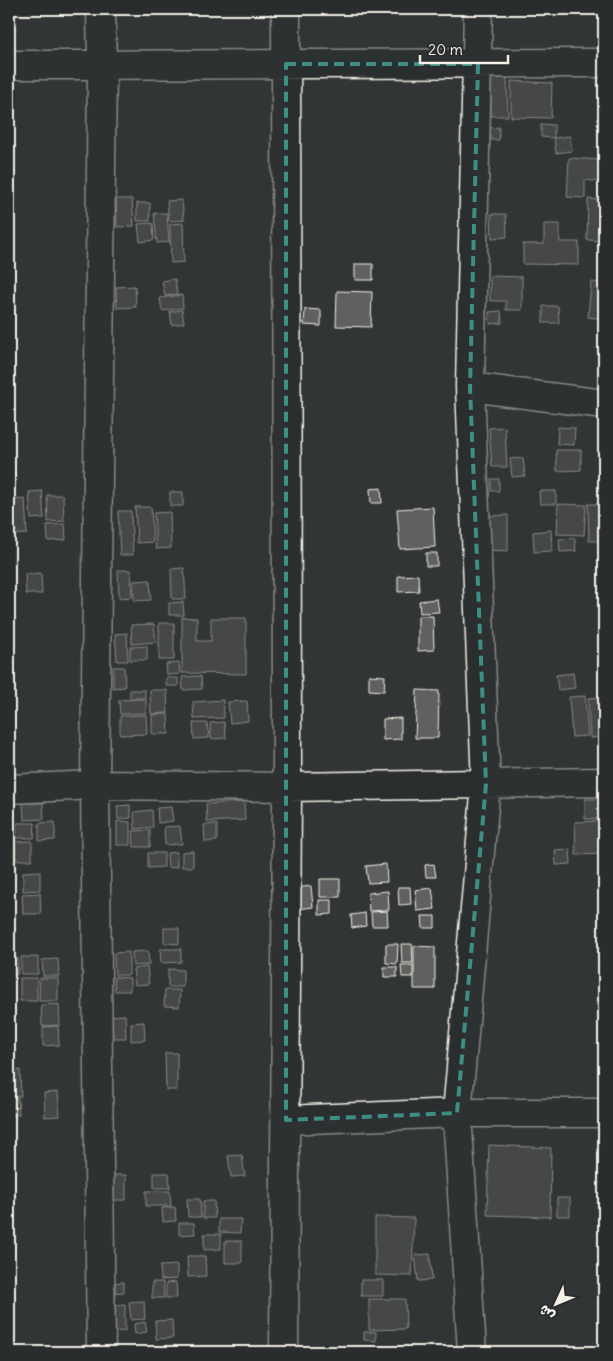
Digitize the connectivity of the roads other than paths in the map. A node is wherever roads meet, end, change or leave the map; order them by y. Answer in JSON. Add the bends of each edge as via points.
{"nodes":[{"id":1,"x":101,"y":9,"type":"edge"},
{"id":2,"x":286,"y":9,"type":"edge"},
{"id":3,"x":478,"y":9,"type":"edge"},
{"id":4,"x":604,"y":63,"type":"edge"},
{"id":5,"x":286,"y":64,"type":"junction"},
{"id":6,"x":478,"y":64,"type":"junction"},
{"id":7,"x":9,"y":65,"type":"edge"},
{"id":8,"x":102,"y":65,"type":"junction"},
{"id":9,"x":470,"y":387,"type":"junction"},
{"id":10,"x":604,"y":404,"type":"edge"},
{"id":11,"x":604,"y":782,"type":"edge"},
{"id":12,"x":486,"y":784,"type":"junction"},
{"id":13,"x":94,"y":785,"type":"junction"},
{"id":14,"x":287,"y":787,"type":"junction"},
{"id":15,"x":9,"y":789,"type":"edge"},
{"id":16,"x":457,"y":1113,"type":"junction"},
{"id":17,"x":604,"y":1113,"type":"edge"},
{"id":18,"x":286,"y":1120,"type":"junction"},
{"id":19,"x":101,"y":1352,"type":"edge"},
{"id":20,"x":284,"y":1352,"type":"edge"},
{"id":21,"x":472,"y":1352,"type":"edge"}],
"edges":[{"from":1,"to":8,"type":"street"},
{"from":2,"to":5,"type":"street"},
{"from":3,"to":6,"type":"street"},
{"from":4,"to":6,"type":"street"},
{"from":5,"to":6,"type":"street"},
{"from":5,"to":8,"type":"street"},
{"from":5,"to":14,"type":"street"},
{"from":6,"to":9,"type":"street"},
{"from":7,"to":8,"type":"street"},
{"from":8,"to":13,"type":"street"},
{"from":9,"to":10,"type":"street"},
{"from":9,"to":12,"type":"street"},
{"from":11,"to":12,"type":"street"},
{"from":12,"to":14,"type":"street"},
{"from":12,"to":16,"type":"street"},
{"from":13,"to":14,"type":"street"},
{"from":13,"to":15,"type":"street"},
{"from":13,"to":19,"type":"street"},
{"from":14,"to":18,"type":"street"},
{"from":16,"to":17,"type":"street"},
{"from":16,"to":18,"type":"street"},
{"from":16,"to":21,"type":"street"},
{"from":18,"to":20,"type":"street"}]}
